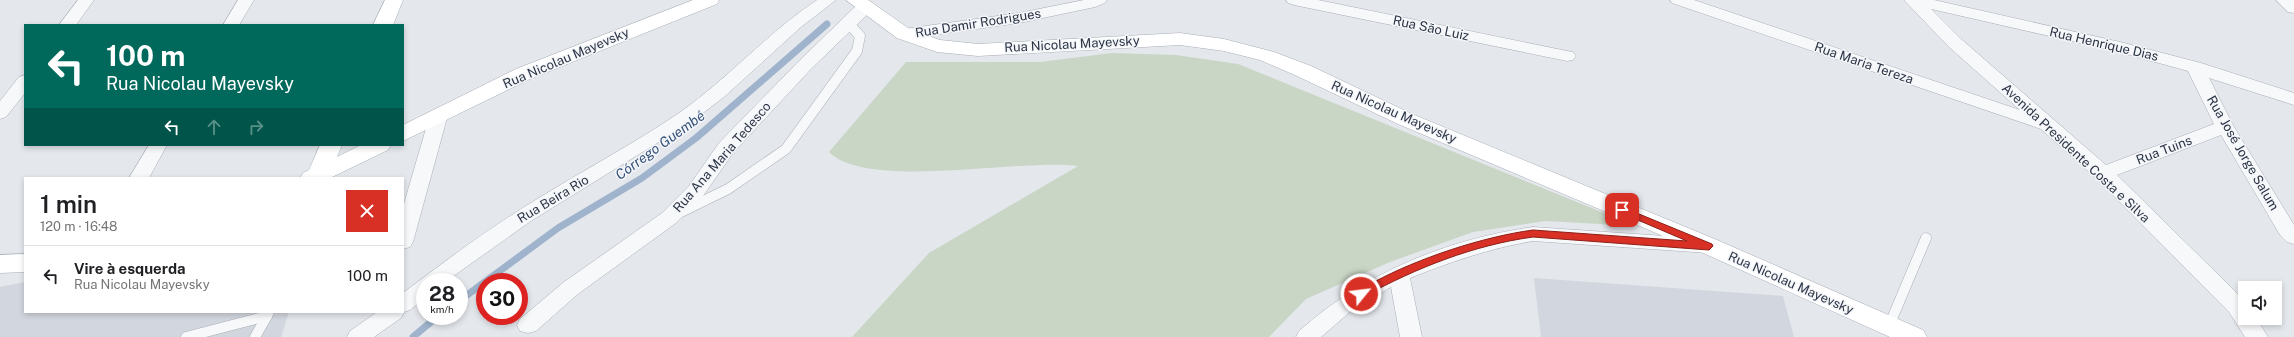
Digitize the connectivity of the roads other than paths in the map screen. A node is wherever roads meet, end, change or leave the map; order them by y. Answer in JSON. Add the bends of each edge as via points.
{"nodes":[{"id":1,"x":86,"y":0,"type":"edge"},
{"id":2,"x":246,"y":0,"type":"edge"},
{"id":3,"x":394,"y":0,"type":"edge"},
{"id":4,"x":710,"y":0,"type":"edge"},
{"id":5,"x":828,"y":0,"type":"edge"},
{"id":6,"x":1099,"y":0,"type":"edge"},
{"id":7,"x":1294,"y":0,"type":"edge"},
{"id":8,"x":1678,"y":0,"type":"edge"},
{"id":9,"x":1912,"y":0,"type":"edge"},
{"id":10,"x":2284,"y":0,"type":"edge"},
{"id":11,"x":861,"y":3,"type":"edge"},
{"id":12,"x":2294,"y":8,"type":"edge"},
{"id":13,"x":68,"y":24,"type":"edge"},
{"id":14,"x":231,"y":24,"type":"edge"},
{"id":15,"x":383,"y":24,"type":"edge"},
{"id":16,"x":849,"y":24,"type":"junction"},
{"id":17,"x":904,"y":34,"type":"junction"},
{"id":18,"x":1567,"y":56,"type":"dead end"},
{"id":19,"x":2195,"y":67,"type":"junction"},
{"id":20,"x":24,"y":82,"type":"edge"},
{"id":21,"x":2294,"y":99,"type":"edge"},
{"id":22,"x":0,"y":113,"type":"edge"},
{"id":23,"x":438,"y":118,"type":"junction"},
{"id":24,"x":2049,"y":126,"type":"junction"},
{"id":25,"x":2225,"y":127,"type":"junction"},
{"id":26,"x":404,"y":134,"type":"edge"},
{"id":27,"x":157,"y":146,"type":"edge"},
{"id":28,"x":331,"y":146,"type":"edge"},
{"id":29,"x":378,"y":146,"type":"edge"},
{"id":30,"x":2102,"y":173,"type":"junction"},
{"id":31,"x":316,"y":176,"type":"edge"},
{"id":32,"x":140,"y":177,"type":"edge"},
{"id":33,"x":669,"y":218,"type":"junction"},
{"id":34,"x":404,"y":238,"type":"edge"},
{"id":35,"x":1926,"y":238,"type":"dead end"},
{"id":36,"x":2294,"y":238,"type":"edge"},
{"id":37,"x":1709,"y":246,"type":"junction"},
{"id":38,"x":24,"y":263,"type":"edge"},
{"id":39,"x":0,"y":264,"type":"edge"},
{"id":40,"x":443,"y":273,"type":"edge"},
{"id":41,"x":1399,"y":273,"type":"junction"},
{"id":42,"x":416,"y":294,"type":"edge"},
{"id":43,"x":404,"y":303,"type":"edge"},
{"id":44,"x":2238,"y":307,"type":"edge"},
{"id":45,"x":268,"y":314,"type":"edge"},
{"id":46,"x":385,"y":315,"type":"edge"},
{"id":47,"x":528,"y":324,"type":"dead end"},
{"id":48,"x":2250,"y":325,"type":"edge"},
{"id":49,"x":2257,"y":325,"type":"edge"},
{"id":50,"x":1889,"y":326,"type":"junction"},
{"id":51,"x":186,"y":337,"type":"edge"},
{"id":52,"x":255,"y":337,"type":"edge"},
{"id":53,"x":358,"y":337,"type":"edge"},
{"id":54,"x":1307,"y":337,"type":"edge"},
{"id":55,"x":1411,"y":337,"type":"edge"},
{"id":56,"x":1914,"y":337,"type":"edge"},
{"id":57,"x":2257,"y":337,"type":"edge"},
{"id":58,"x":2270,"y":337,"type":"edge"}],
"edges":[{"from":1,"to":13,"type":"street"},
{"from":2,"to":14,"type":"street"},
{"from":3,"to":15,"type":"street"},
{"from":4,"to":23,"type":"street","name":"Rua Nicolau Mayevsky","via":[[523,74]]},
{"from":5,"to":40,"type":"street","name":"Rua Beira Rio","via":[[814,8],[704,104],[650,141],[555,196]]},
{"from":6,"to":17,"type":"street","name":"Rua Damir Rodrigues","via":[[1019,18]]},
{"from":7,"to":18,"type":"street","name":"Rua São Luiz"},
{"from":8,"to":24,"type":"street","name":"Rua Maria Tereza"},
{"from":9,"to":19,"type":"street","name":"Rua Henrique Dias","via":[[2120,47]]},
{"from":9,"to":24,"type":"street","name":"Avenida Presidente Costa e Silva","via":[[1955,43]]},
{"from":10,"to":12,"type":"street"},
{"from":11,"to":16,"type":"street","name":"Rua Ana Maria Tedesco"},
{"from":11,"to":17,"type":"street","name":"Rua Nicolau Mayevsky"},
{"from":16,"to":33,"type":"street","name":"Rua Ana Maria Tedesco","via":[[804,66],[726,148],[696,191]]},
{"from":16,"to":33,"type":"lane","via":[[860,36],[857,51],[786,149],[728,189]]},
{"from":17,"to":37,"type":"street","name":"Rua Nicolau Mayevsky","via":[[937,46],[978,50],[1180,39],[1253,52],[1304,71],[1405,119]]},
{"from":19,"to":21,"type":"street","name":"Rua Henrique Dias"},
{"from":19,"to":25,"type":"street","name":"Rua José Jorge Salum"},
{"from":20,"to":22,"type":"street"},
{"from":23,"to":26,"type":"street","name":"Rua Nicolau Mayevsky"},
{"from":23,"to":34,"type":"street"},
{"from":24,"to":30,"type":"street","name":"Avenida Presidente Costa e Silva"},
{"from":25,"to":30,"type":"street","name":"Rua Tuins"},
{"from":25,"to":36,"type":"street","name":"Rua José Jorge Salum"},
{"from":27,"to":32,"type":"street"},
{"from":28,"to":31,"type":"street"},
{"from":29,"to":31,"type":"street"},
{"from":30,"to":44,"type":"street","name":"Avenida Presidente Costa e Silva"},
{"from":33,"to":47,"type":"street","name":"Rua Ana Maria Tedesco","via":[[571,288]]},
{"from":35,"to":50,"type":"lane"},
{"from":37,"to":41,"type":"street","via":[[1533,234],[1509,237],[1431,260]]},
{"from":37,"to":50,"type":"street","name":"Rua Nicolau Mayevsky"},
{"from":38,"to":39,"type":"street"},
{"from":41,"to":54,"type":"street","via":[[1348,300]]},
{"from":41,"to":55,"type":"street"},
{"from":42,"to":43,"type":"street"},
{"from":45,"to":51,"type":"lane"},
{"from":45,"to":52,"type":"lane"},
{"from":46,"to":53,"type":"street"},
{"from":48,"to":57,"type":"street","name":"Avenida Presidente Costa e Silva"},
{"from":49,"to":58,"type":"street","name":"Avenida Presidente Costa e Silva"},
{"from":50,"to":56,"type":"street","name":"Rua Nicolau Mayevsky"}]}
